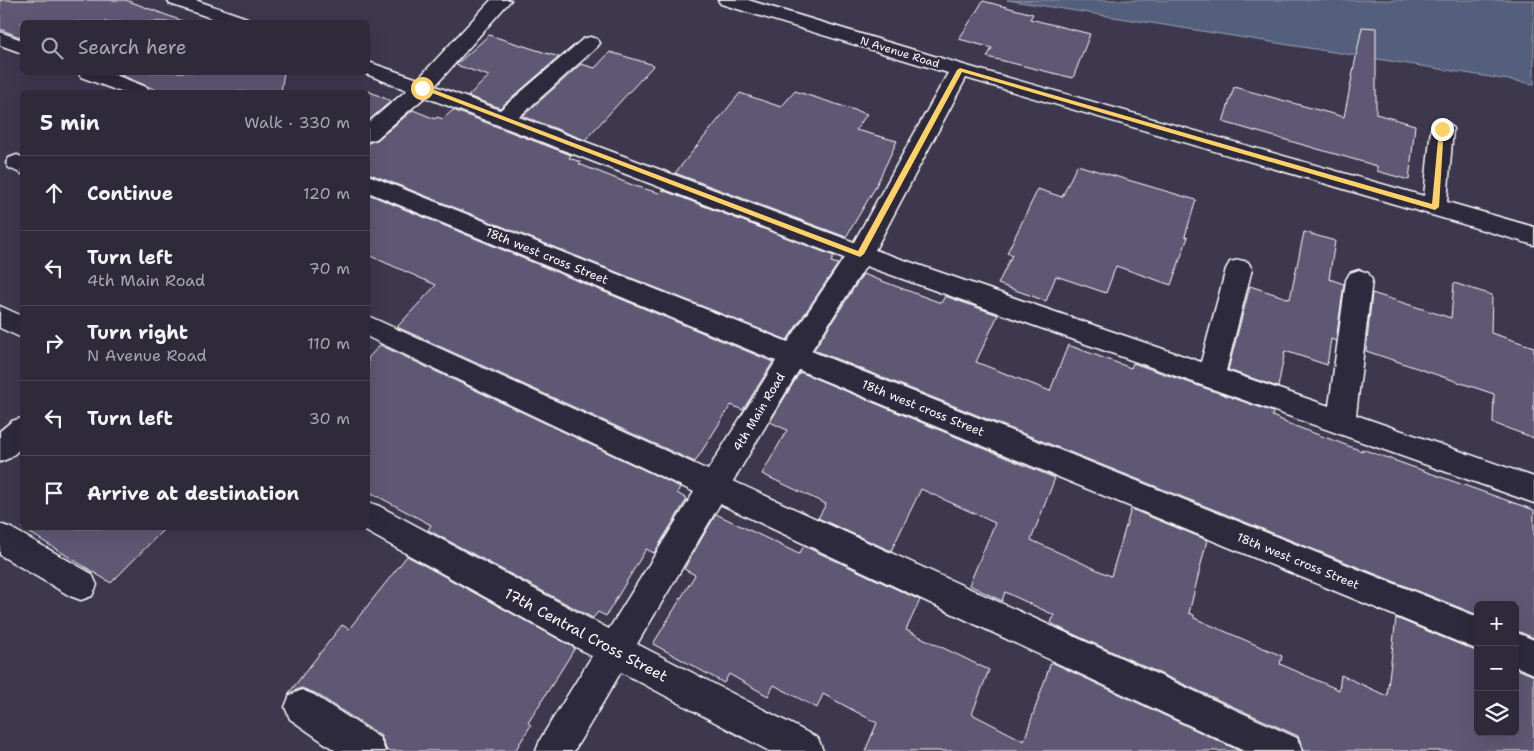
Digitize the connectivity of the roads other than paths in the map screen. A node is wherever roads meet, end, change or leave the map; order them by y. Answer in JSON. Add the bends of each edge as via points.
{"nodes":[{"id":1,"x":177,"y":0,"type":"edge"},
{"id":2,"x":501,"y":0,"type":"edge"},
{"id":3,"x":728,"y":0,"type":"edge"},
{"id":4,"x":234,"y":20,"type":"edge"},
{"id":5,"x":0,"y":38,"type":"edge"},
{"id":6,"x":590,"y":43,"type":"dead end"},
{"id":7,"x":20,"y":45,"type":"edge"},
{"id":8,"x":370,"y":69,"type":"edge"},
{"id":9,"x":960,"y":70,"type":"junction"},
{"id":10,"x":96,"y":75,"type":"edge"},
{"id":11,"x":422,"y":88,"type":"junction"},
{"id":12,"x":134,"y":90,"type":"edge"},
{"id":13,"x":503,"y":119,"type":"junction"},
{"id":14,"x":1442,"y":129,"type":"dead end"},
{"id":15,"x":370,"y":132,"type":"edge"},
{"id":16,"x":370,"y":184,"type":"edge"},
{"id":17,"x":1435,"y":207,"type":"junction"},
{"id":18,"x":1534,"y":236,"type":"edge"},
{"id":19,"x":860,"y":254,"type":"junction"},
{"id":20,"x":1239,"y":269,"type":"dead end"},
{"id":21,"x":1359,"y":280,"type":"dead end"},
{"id":22,"x":0,"y":316,"type":"edge"},
{"id":23,"x":20,"y":327,"type":"edge"},
{"id":24,"x":370,"y":327,"type":"edge"},
{"id":25,"x":793,"y":356,"type":"junction"},
{"id":26,"x":1211,"y":377,"type":"junction"},
{"id":27,"x":1341,"y":422,"type":"junction"},
{"id":28,"x":20,"y":432,"type":"edge"},
{"id":29,"x":0,"y":449,"type":"edge"},
{"id":30,"x":714,"y":487,"type":"junction"},
{"id":31,"x":1534,"y":490,"type":"edge"},
{"id":32,"x":370,"y":517,"type":"edge"},
{"id":33,"x":0,"y":538,"type":"edge"},
{"id":34,"x":81,"y":585,"type":"dead end"},
{"id":35,"x":1474,"y":632,"type":"edge"},
{"id":36,"x":614,"y":650,"type":"junction"},
{"id":37,"x":1519,"y":651,"type":"edge"},
{"id":38,"x":1534,"y":657,"type":"edge"},
{"id":39,"x":302,"y":707,"type":"dead end"},
{"id":40,"x":367,"y":751,"type":"edge"},
{"id":41,"x":554,"y":751,"type":"edge"},
{"id":42,"x":805,"y":751,"type":"edge"},
{"id":43,"x":1284,"y":751,"type":"edge"}],
"edges":[{"from":1,"to":4,"type":"street"},
{"from":2,"to":11,"type":"street"},
{"from":3,"to":9,"type":"street","name":"N Avenue Road"},
{"from":5,"to":7,"type":"street"},
{"from":6,"to":13,"type":"street"},
{"from":8,"to":11,"type":"street"},
{"from":9,"to":17,"type":"street","name":"N Avenue Road"},
{"from":9,"to":19,"type":"street","name":"4th Main Road"},
{"from":10,"to":12,"type":"street"},
{"from":11,"to":13,"type":"street"},
{"from":11,"to":15,"type":"street"},
{"from":13,"to":19,"type":"street"},
{"from":14,"to":17,"type":"street"},
{"from":16,"to":25,"type":"street","name":"18th west cross Street"},
{"from":17,"to":18,"type":"street","name":"N Avenue Road"},
{"from":19,"to":25,"type":"street","name":"4th Main Road"},
{"from":19,"to":26,"type":"street"},
{"from":20,"to":26,"type":"street"},
{"from":21,"to":27,"type":"street"},
{"from":22,"to":23,"type":"street"},
{"from":24,"to":30,"type":"street"},
{"from":25,"to":30,"type":"street","name":"4th Main Road"},
{"from":25,"to":35,"type":"street","name":"18th west cross Street"},
{"from":26,"to":27,"type":"street"},
{"from":27,"to":31,"type":"street"},
{"from":28,"to":29,"type":"street"},
{"from":30,"to":36,"type":"street","name":"4th Main Road"},
{"from":30,"to":43,"type":"street"},
{"from":32,"to":36,"type":"street","name":"17th Central Cross Street"},
{"from":33,"to":34,"type":"street"},
{"from":36,"to":41,"type":"street","name":"4th Main Road"},
{"from":36,"to":42,"type":"street","name":"17th Central Cross Street"},
{"from":37,"to":38,"type":"street"},
{"from":39,"to":40,"type":"street"}]}
